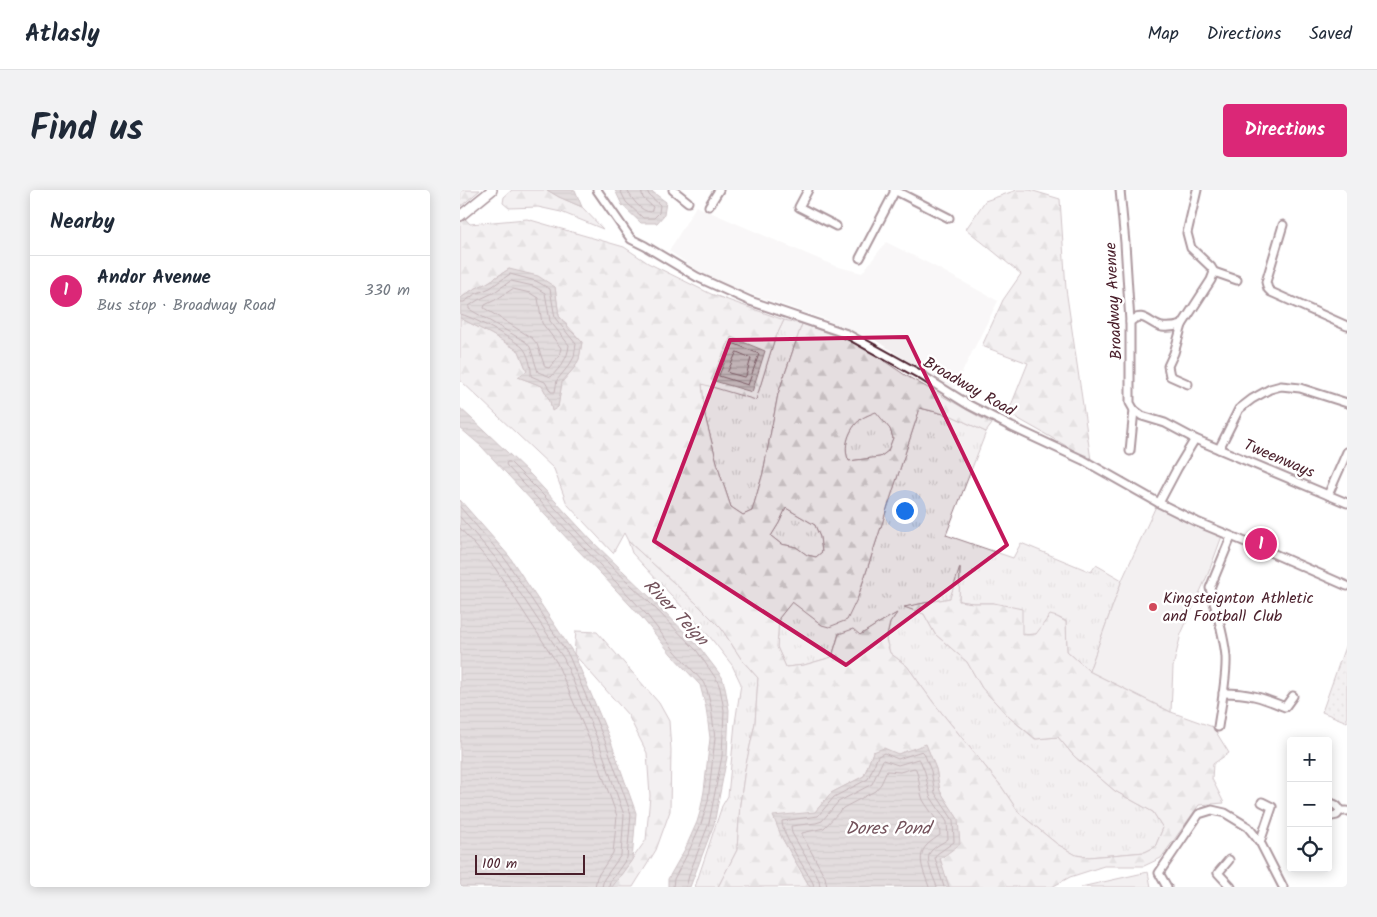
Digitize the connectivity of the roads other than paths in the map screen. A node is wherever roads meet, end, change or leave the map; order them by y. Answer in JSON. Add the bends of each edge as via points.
{"nodes":[{"id":1,"x":492,"y":190,"type":"edge"},
{"id":2,"x":597,"y":190,"type":"edge"},
{"id":3,"x":674,"y":190,"type":"edge"},
{"id":4,"x":719,"y":190,"type":"edge"},
{"id":5,"x":808,"y":190,"type":"edge"},
{"id":6,"x":894,"y":190,"type":"edge"},
{"id":7,"x":1120,"y":190,"type":"edge"},
{"id":8,"x":1197,"y":190,"type":"edge"},
{"id":9,"x":688,"y":202,"type":"dead end"},
{"id":10,"x":709,"y":206,"type":"dead end"},
{"id":11,"x":460,"y":216,"type":"edge"},
{"id":12,"x":949,"y":218,"type":"dead end"},
{"id":13,"x":1283,"y":225,"type":"dead end"},
{"id":14,"x":836,"y":226,"type":"dead end"},
{"id":15,"x":860,"y":258,"type":"dead end"},
{"id":16,"x":1214,"y":272,"type":"junction"},
{"id":17,"x":1237,"y":280,"type":"dead end"},
{"id":18,"x":1130,"y":322,"type":"junction"},
{"id":19,"x":1182,"y":325,"type":"junction"},
{"id":20,"x":1347,"y":326,"type":"edge"},
{"id":21,"x":1188,"y":384,"type":"dead end"},
{"id":22,"x":1347,"y":404,"type":"edge"},
{"id":23,"x":1134,"y":410,"type":"junction"},
{"id":24,"x":1194,"y":439,"type":"junction"},
{"id":25,"x":1219,"y":449,"type":"junction"},
{"id":26,"x":1130,"y":451,"type":"dead end"},
{"id":27,"x":1347,"y":452,"type":"edge"},
{"id":28,"x":1344,"y":469,"type":"edge"},
{"id":29,"x":1328,"y":495,"type":"junction"},
{"id":30,"x":1159,"y":503,"type":"junction"},
{"id":31,"x":1347,"y":503,"type":"edge"},
{"id":32,"x":1232,"y":537,"type":"junction"},
{"id":33,"x":1347,"y":586,"type":"edge"},
{"id":34,"x":1223,"y":693,"type":"junction"},
{"id":35,"x":1293,"y":696,"type":"dead end"},
{"id":36,"x":1218,"y":727,"type":"dead end"},
{"id":37,"x":1262,"y":802,"type":"dead end"},
{"id":38,"x":1332,"y":804,"type":"edge"},
{"id":39,"x":1344,"y":811,"type":"edge"},
{"id":40,"x":1332,"y":817,"type":"edge"},
{"id":41,"x":1260,"y":842,"type":"junction"},
{"id":42,"x":1229,"y":860,"type":"dead end"},
{"id":43,"x":1280,"y":886,"type":"edge"},
{"id":44,"x":1167,"y":887,"type":"edge"},
{"id":45,"x":1231,"y":887,"type":"edge"}],
"edges":[{"from":1,"to":11,"type":"street"},
{"from":2,"to":30,"type":"street","name":"Broadway Road","via":[[630,239],[697,278],[750,301],[847,334],[969,405],[1083,460]]},
{"from":3,"to":9,"type":"street"},
{"from":4,"to":10,"type":"street"},
{"from":5,"to":14,"type":"street","via":[[799,207]]},
{"from":6,"to":12,"type":"street"},
{"from":6,"to":15,"type":"street"},
{"from":7,"to":18,"type":"street","name":"Broadway Avenue"},
{"from":8,"to":16,"type":"street","via":[[1186,233],[1191,248]]},
{"from":13,"to":20,"type":"street","via":[[1266,282],[1268,288]]},
{"from":16,"to":17,"type":"street"},
{"from":16,"to":19,"type":"street"},
{"from":18,"to":19,"type":"street","via":[[1139,316],[1163,327]]},
{"from":18,"to":23,"type":"street","name":"Broadway Avenue","via":[[1130,403]]},
{"from":19,"to":21,"type":"street","via":[[1168,366],[1170,376]]},
{"from":22,"to":25,"type":"street","name":"Tweenways","via":[[1300,388],[1281,386],[1270,389],[1239,409]]},
{"from":23,"to":24,"type":"street"},
{"from":23,"to":26,"type":"street","name":"Broadway Avenue"},
{"from":24,"to":25,"type":"street","name":"Tweenways"},
{"from":24,"to":30,"type":"street"},
{"from":25,"to":29,"type":"street","name":"Tweenways"},
{"from":27,"to":28,"type":"street"},
{"from":28,"to":29,"type":"street"},
{"from":29,"to":31,"type":"street","name":"Tweenways"},
{"from":30,"to":32,"type":"street","name":"Broadway Road"},
{"from":32,"to":33,"type":"street","name":"Broadway Road"},
{"from":32,"to":34,"type":"street","via":[[1210,588],[1224,642]]},
{"from":34,"to":35,"type":"street","via":[[1261,697],[1285,707]]},
{"from":34,"to":36,"type":"street"},
{"from":37,"to":41,"type":"street","via":[[1272,807]]},
{"from":38,"to":39,"type":"street"},
{"from":39,"to":40,"type":"street"},
{"from":41,"to":43,"type":"street"},
{"from":41,"to":44,"type":"street","via":[[1248,827],[1225,813],[1212,810],[1199,814],[1160,873]]},
{"from":42,"to":45,"type":"street","via":[[1218,873]]}]}
